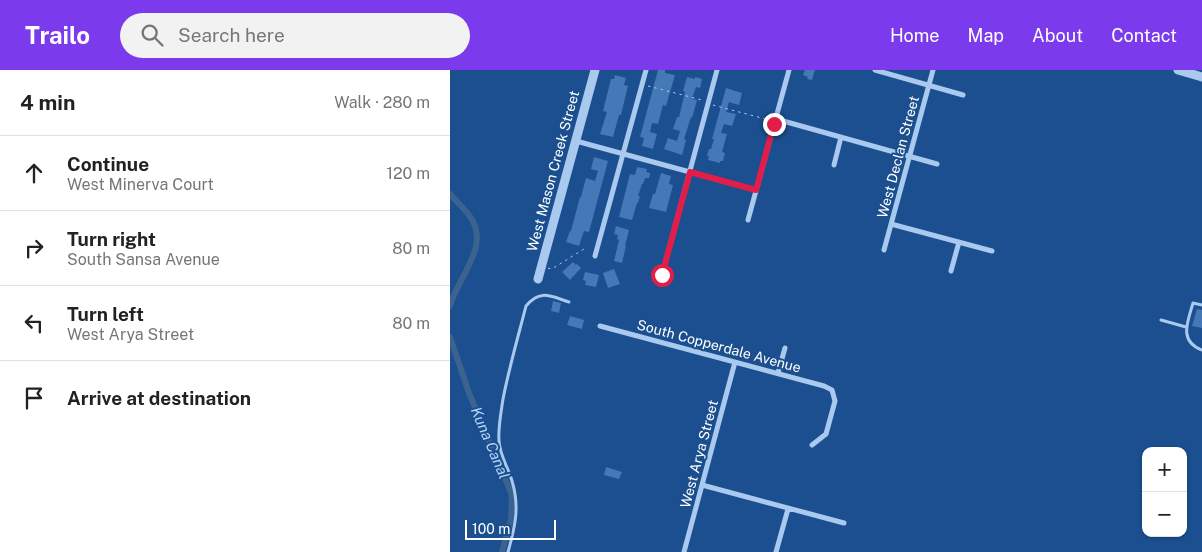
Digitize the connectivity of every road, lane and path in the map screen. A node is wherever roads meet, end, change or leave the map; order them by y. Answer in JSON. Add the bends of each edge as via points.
{"nodes":[{"id":1,"x":595,"y":70,"type":"edge"},
{"id":2,"x":646,"y":70,"type":"edge"},
{"id":3,"x":717,"y":70,"type":"edge"},
{"id":4,"x":789,"y":70,"type":"edge"},
{"id":5,"x":875,"y":70,"type":"edge"},
{"id":6,"x":934,"y":70,"type":"edge"},
{"id":7,"x":1178,"y":70,"type":"edge"},
{"id":8,"x":1202,"y":77,"type":"edge"},
{"id":9,"x":929,"y":85,"type":"junction"},
{"id":10,"x":963,"y":95,"type":"dead end"},
{"id":11,"x":776,"y":119,"type":"junction"},
{"id":12,"x":841,"y":138,"type":"junction"},
{"id":13,"x":576,"y":141,"type":"junction"},
{"id":14,"x":623,"y":154,"type":"junction"},
{"id":15,"x":910,"y":156,"type":"junction"},
{"id":16,"x":937,"y":164,"type":"dead end"},
{"id":17,"x":834,"y":165,"type":"dead end"},
{"id":18,"x":690,"y":172,"type":"junction"},
{"id":19,"x":756,"y":190,"type":"junction"},
{"id":20,"x":748,"y":220,"type":"dead end"},
{"id":21,"x":891,"y":224,"type":"junction"},
{"id":22,"x":959,"y":242,"type":"junction"},
{"id":23,"x":584,"y":250,"type":"dead end"},
{"id":24,"x":884,"y":250,"type":"dead end"},
{"id":25,"x":992,"y":251,"type":"dead end"},
{"id":26,"x":595,"y":256,"type":"dead end"},
{"id":27,"x":547,"y":268,"type":"dead end"},
{"id":28,"x":951,"y":271,"type":"dead end"},
{"id":29,"x":662,"y":275,"type":"dead end"},
{"id":30,"x":538,"y":279,"type":"dead end"},
{"id":31,"x":569,"y":302,"type":"dead end"},
{"id":32,"x":1202,"y":305,"type":"edge"},
{"id":33,"x":1161,"y":320,"type":"dead end"},
{"id":34,"x":600,"y":326,"type":"dead end"},
{"id":35,"x":1186,"y":327,"type":"junction"},
{"id":36,"x":785,"y":348,"type":"dead end"},
{"id":37,"x":1202,"y":350,"type":"edge"},
{"id":38,"x":736,"y":362,"type":"junction"},
{"id":39,"x":778,"y":374,"type":"junction"},
{"id":40,"x":812,"y":445,"type":"dead end"},
{"id":41,"x":702,"y":485,"type":"junction"},
{"id":42,"x":788,"y":509,"type":"junction"},
{"id":43,"x":844,"y":523,"type":"dead end"},
{"id":44,"x":508,"y":552,"type":"edge"},
{"id":45,"x":684,"y":552,"type":"edge"},
{"id":46,"x":776,"y":552,"type":"edge"}],
"edges":[{"from":1,"to":13,"type":"street","name":"West Mason Creek Street"},
{"from":2,"to":14,"type":"street"},
{"from":3,"to":18,"type":"street"},
{"from":4,"to":11,"type":"street"},
{"from":5,"to":9,"type":"street"},
{"from":6,"to":9,"type":"street","name":"West Declan Street"},
{"from":7,"to":8,"type":"street"},
{"from":9,"to":10,"type":"street"},
{"from":9,"to":15,"type":"street","name":"West Declan Street"},
{"from":11,"to":12,"type":"street"},
{"from":11,"to":19,"type":"street"},
{"from":12,"to":15,"type":"street"},
{"from":12,"to":17,"type":"street"},
{"from":13,"to":14,"type":"street"},
{"from":13,"to":30,"type":"street","name":"West Mason Creek Street"},
{"from":14,"to":18,"type":"street"},
{"from":14,"to":26,"type":"street"},
{"from":15,"to":16,"type":"street"},
{"from":15,"to":21,"type":"street","name":"West Declan Street"},
{"from":18,"to":19,"type":"street"},
{"from":18,"to":29,"type":"street"},
{"from":19,"to":20,"type":"street"},
{"from":21,"to":22,"type":"street"},
{"from":21,"to":24,"type":"street","name":"West Declan Street"},
{"from":22,"to":25,"type":"street"},
{"from":22,"to":28,"type":"street"},
{"from":23,"to":27,"type":"path","via":[[551,269]]},
{"from":31,"to":44,"type":"lane","via":[[553,296],[532,298],[526,306],[506,380],[499,439],[516,495],[517,514]]},
{"from":32,"to":35,"type":"lane","via":[[1193,303]]},
{"from":33,"to":35,"type":"lane"},
{"from":34,"to":38,"type":"street","name":"South Copperdale Avenue"},
{"from":35,"to":37,"type":"lane","via":[[1191,342]]},
{"from":36,"to":39,"type":"street"},
{"from":38,"to":39,"type":"street","name":"South Copperdale Avenue"},
{"from":38,"to":41,"type":"street","name":"West Arya Street"},
{"from":39,"to":40,"type":"street","name":"South Copperdale Avenue","via":[[832,390],[835,401],[826,434]]},
{"from":41,"to":42,"type":"street"},
{"from":41,"to":45,"type":"street","name":"West Arya Street"},
{"from":42,"to":43,"type":"street"},
{"from":42,"to":46,"type":"street"}]}
